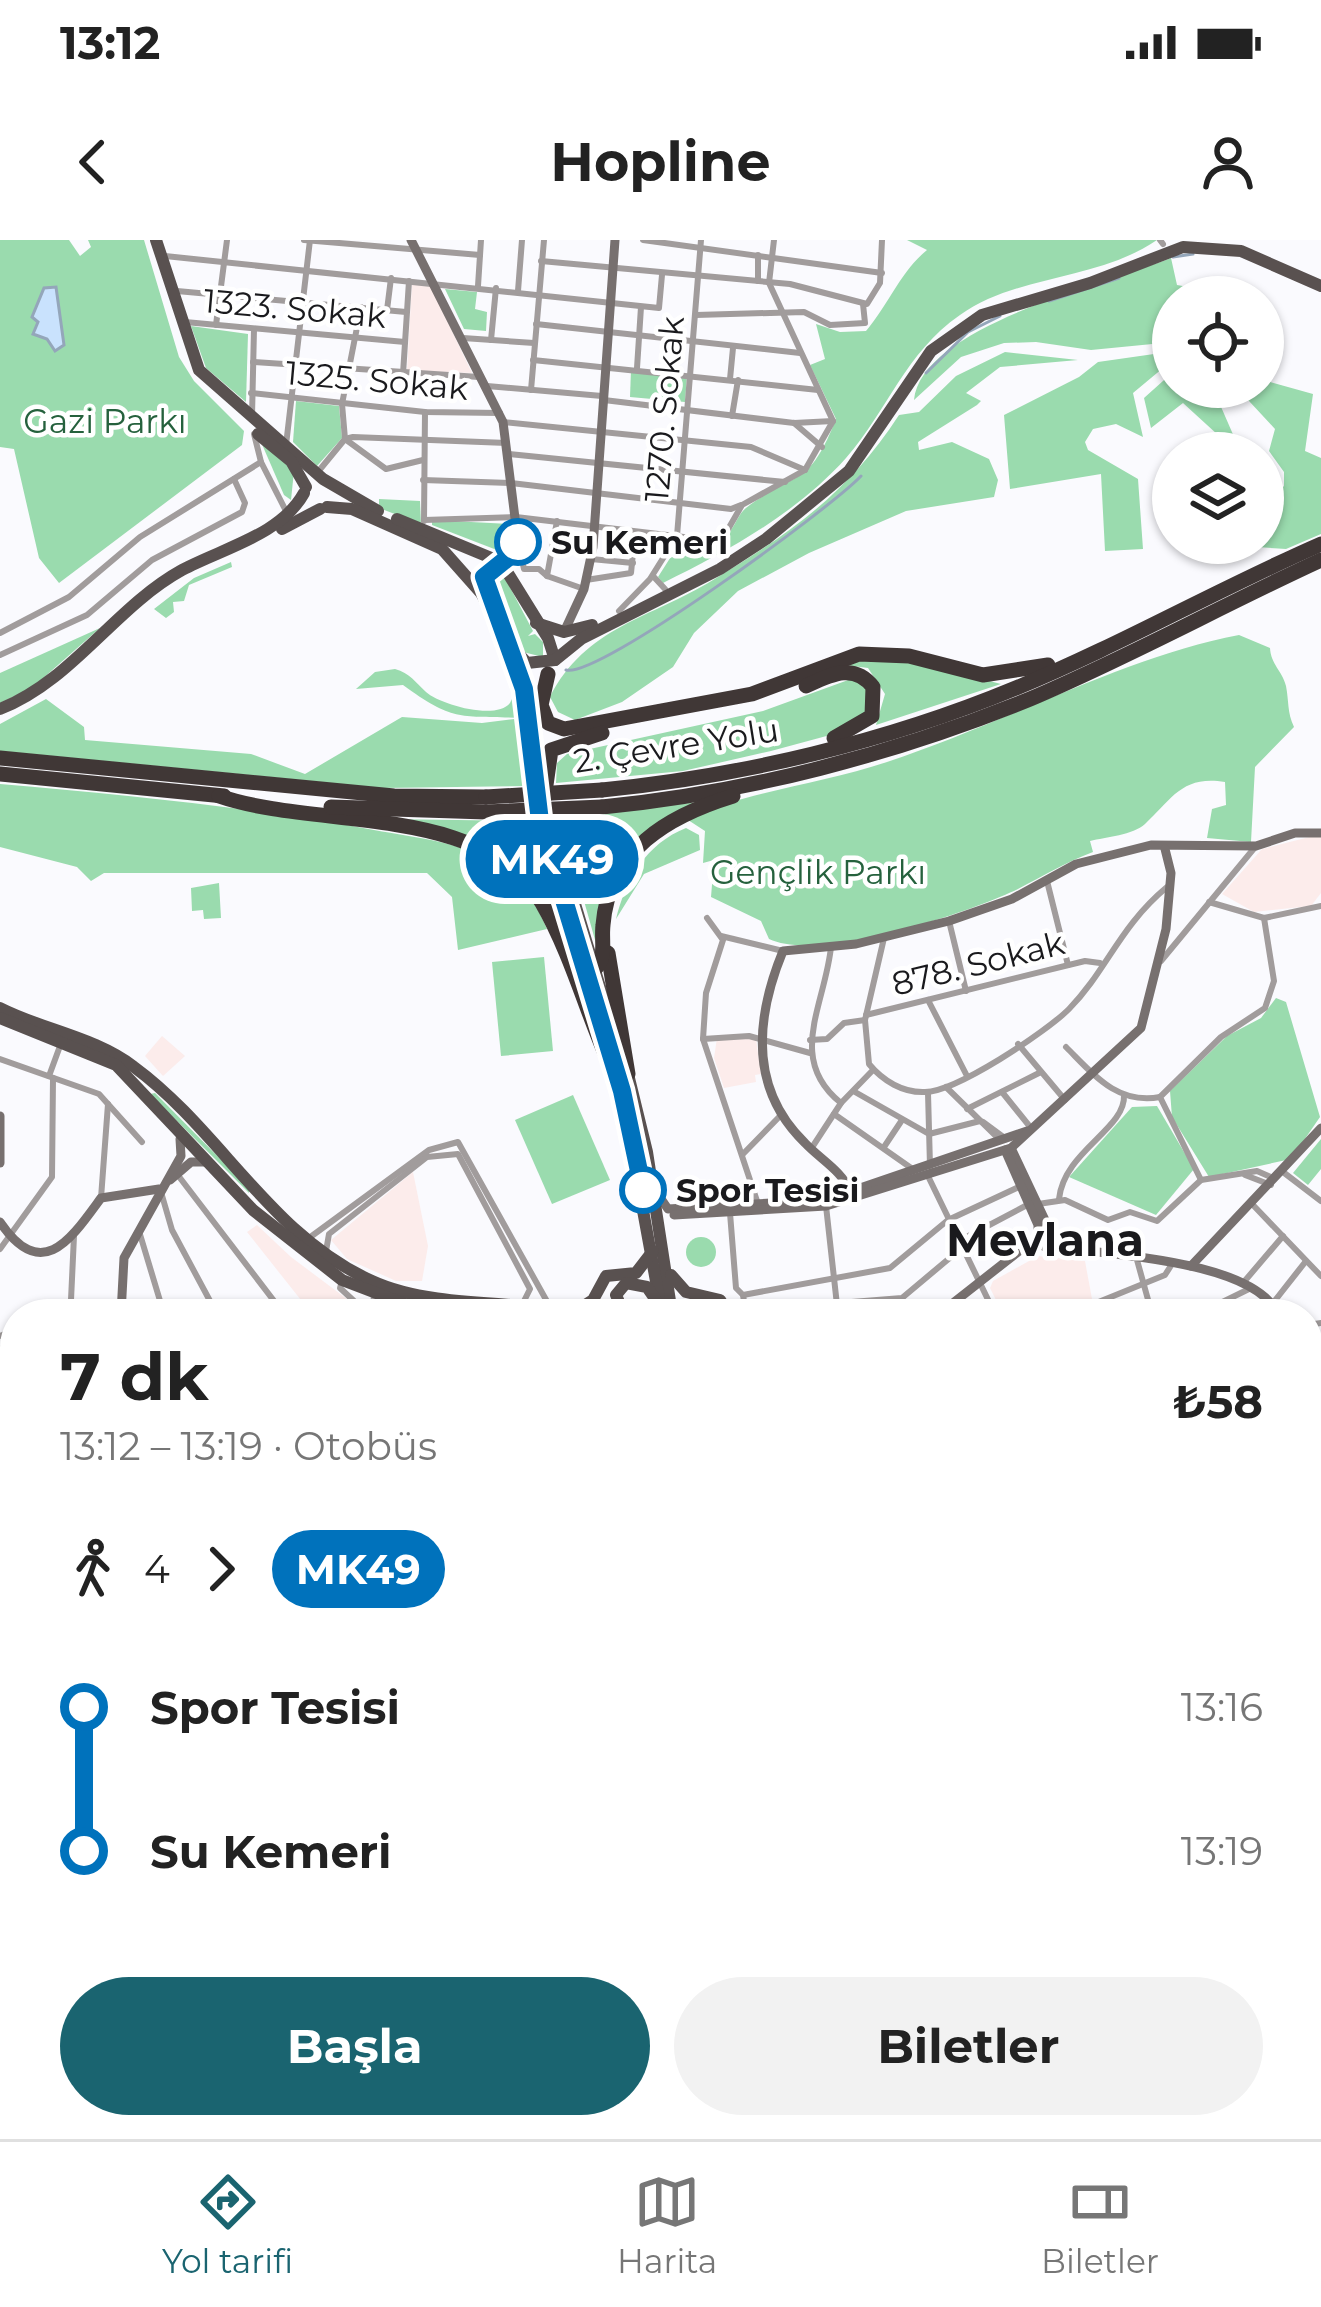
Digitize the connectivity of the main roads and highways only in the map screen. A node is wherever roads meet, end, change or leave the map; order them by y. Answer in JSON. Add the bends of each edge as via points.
{"nodes":[{"id":1,"x":153,"y":240,"type":"edge"},
{"id":2,"x":1228,"y":240,"type":"edge"},
{"id":3,"x":1167,"y":241,"type":"edge"},
{"id":4,"x":1200,"y":243,"type":"edge"},
{"id":5,"x":1321,"y":282,"type":"edge"},
{"id":6,"x":893,"y":403,"type":"junction"},
{"id":7,"x":253,"y":425,"type":"junction"},
{"id":8,"x":322,"y":478,"type":"junction"},
{"id":9,"x":305,"y":490,"type":"junction"},
{"id":10,"x":323,"y":508,"type":"junction"},
{"id":11,"x":1321,"y":544,"type":"edge"},
{"id":12,"x":214,"y":556,"type":"junction"},
{"id":13,"x":1321,"y":560,"type":"edge"},
{"id":14,"x":501,"y":562,"type":"junction"},
{"id":15,"x":536,"y":622,"type":"junction"},
{"id":16,"x":1151,"y":625,"type":"junction"},
{"id":17,"x":564,"y":632,"type":"junction"},
{"id":18,"x":503,"y":633,"type":"junction"},
{"id":19,"x":551,"y":667,"type":"junction"},
{"id":20,"x":0,"y":713,"type":"edge"},
{"id":21,"x":589,"y":726,"type":"junction"},
{"id":22,"x":534,"y":739,"type":"junction"},
{"id":23,"x":0,"y":758,"type":"edge"},
{"id":24,"x":761,"y":764,"type":"junction"},
{"id":25,"x":809,"y":769,"type":"junction"},
{"id":26,"x":0,"y":774,"type":"edge"},
{"id":27,"x":218,"y":796,"type":"junction"},
{"id":28,"x":602,"y":799,"type":"junction"},
{"id":29,"x":544,"y":800,"type":"junction"},
{"id":30,"x":486,"y":804,"type":"junction"},
{"id":31,"x":605,"y":912,"type":"junction"},
{"id":32,"x":585,"y":960,"type":"junction"},
{"id":33,"x":0,"y":1008,"type":"edge"},
{"id":34,"x":0,"y":1018,"type":"edge"},
{"id":35,"x":628,"y":1074,"type":"junction"},
{"id":36,"x":622,"y":1091,"type":"junction"},
{"id":37,"x":167,"y":1098,"type":"junction"},
{"id":38,"x":146,"y":1100,"type":"junction"},
{"id":39,"x":253,"y":1186,"type":"junction"},
{"id":40,"x":235,"y":1191,"type":"junction"},
{"id":41,"x":658,"y":1244,"type":"junction"},
{"id":42,"x":665,"y":1264,"type":"junction"},
{"id":43,"x":380,"y":1299,"type":"edge"},
{"id":44,"x":486,"y":1299,"type":"edge"},
{"id":45,"x":594,"y":1299,"type":"edge"},
{"id":46,"x":618,"y":1299,"type":"edge"},
{"id":47,"x":658,"y":1299,"type":"edge"},
{"id":48,"x":667,"y":1299,"type":"edge"},
{"id":49,"x":668,"y":1299,"type":"edge"},
{"id":50,"x":716,"y":1299,"type":"edge"}],
"edges":[{"from":1,"to":7,"type":"main road","via":[[199,370]]},
{"from":1,"to":7,"type":"main road","via":[[189,366]]},
{"from":2,"to":5,"type":"main road"},
{"from":3,"to":6,"type":"main road","via":[[960,319],[924,348]]},
{"from":4,"to":5,"type":"main road"},
{"from":4,"to":6,"type":"main road","via":[[982,315],[931,351]]},
{"from":6,"to":17,"type":"main road","via":[[855,454],[735,552]]},
{"from":6,"to":19,"type":"main road","via":[[849,471],[766,539],[580,639]]},
{"from":7,"to":8,"type":"main road"},
{"from":7,"to":9,"type":"main road","via":[[292,461]]},
{"from":8,"to":9,"type":"main road"},
{"from":8,"to":10,"type":"main road","via":[[332,493]]},
{"from":8,"to":14,"type":"main road"},
{"from":9,"to":10,"type":"main road","via":[[310,506]]},
{"from":9,"to":12,"type":"main road","via":[[288,517]]},
{"from":10,"to":12,"type":"main road"},
{"from":10,"to":18,"type":"main road","via":[[352,509],[442,549]]},
{"from":11,"to":16,"type":"highway","name":"2. Çevre Yolu"},
{"from":12,"to":20,"type":"main road","via":[[173,575],[36,699]]},
{"from":13,"to":25,"type":"highway","name":"2. Çevre Yolu","via":[[1026,700]]},
{"from":14,"to":15,"type":"main road"},
{"from":14,"to":18,"type":"main road","via":[[484,577]]},
{"from":15,"to":17,"type":"main road"},
{"from":15,"to":19,"type":"main road"},
{"from":16,"to":21,"type":"highway","via":[[1009,675],[859,654],[752,694]]},
{"from":16,"to":24,"type":"highway","name":"2. Çevre Yolu","via":[[967,706]]},
{"from":17,"to":19,"type":"main road"},
{"from":18,"to":19,"type":"main road","via":[[527,663]]},
{"from":18,"to":22,"type":"main road"},
{"from":19,"to":21,"type":"highway","via":[[545,720],[557,728]]},
{"from":19,"to":22,"type":"main road","via":[[537,700]]},
{"from":21,"to":22,"type":"highway"},
{"from":22,"to":29,"type":"main road"},
{"from":22,"to":32,"type":"main road","via":[[538,810]]},
{"from":23,"to":30,"type":"highway","name":"2. Çevre Yolu"},
{"from":24,"to":28,"type":"highway","name":"2. Çevre Yolu"},
{"from":24,"to":29,"type":"highway","via":[[862,726],[877,703],[870,682],[836,673],[756,704],[567,741],[548,754]]},
{"from":25,"to":28,"type":"highway","name":"2. Çevre Yolu","via":[[709,792]]},
{"from":25,"to":31,"type":"highway","via":[[655,830],[615,878]]},
{"from":26,"to":27,"type":"highway","name":"2. Çevre Yolu"},
{"from":27,"to":30,"type":"highway","name":"2. Çevre Yolu","via":[[374,810]]},
{"from":27,"to":36,"type":"highway","via":[[455,838],[501,858],[548,913]]},
{"from":28,"to":30,"type":"highway","name":"2. Çevre Yolu","bridge":true},
{"from":29,"to":32,"type":"main road"},
{"from":31,"to":32,"type":"highway","via":[[603,958]]},
{"from":31,"to":35,"type":"highway"},
{"from":32,"to":35,"type":"main road"},
{"from":32,"to":36,"type":"main road"},
{"from":33,"to":37,"type":"main road","via":[[110,1052]]},
{"from":34,"to":38,"type":"main road","via":[[116,1065]]},
{"from":35,"to":41,"type":"main road"},
{"from":36,"to":41,"type":"main road"},
{"from":37,"to":38,"type":"main road","via":[[151,1089]]},
{"from":37,"to":39,"type":"main road"},
{"from":38,"to":40,"type":"main road"},
{"from":39,"to":40,"type":"main road","via":[[249,1198]]},
{"from":39,"to":44,"type":"main road","via":[[305,1238],[392,1289]]},
{"from":40,"to":43,"type":"main road","via":[[283,1237]]},
{"from":41,"to":42,"type":"main road"},
{"from":41,"to":45,"type":"main road","via":[[642,1269],[606,1276]]},
{"from":41,"to":48,"type":"main road"},
{"from":42,"to":49,"type":"main road"},
{"from":42,"to":50,"type":"main road","via":[[677,1287]]},
{"from":46,"to":47,"type":"main road","via":[[626,1283]]}]}
